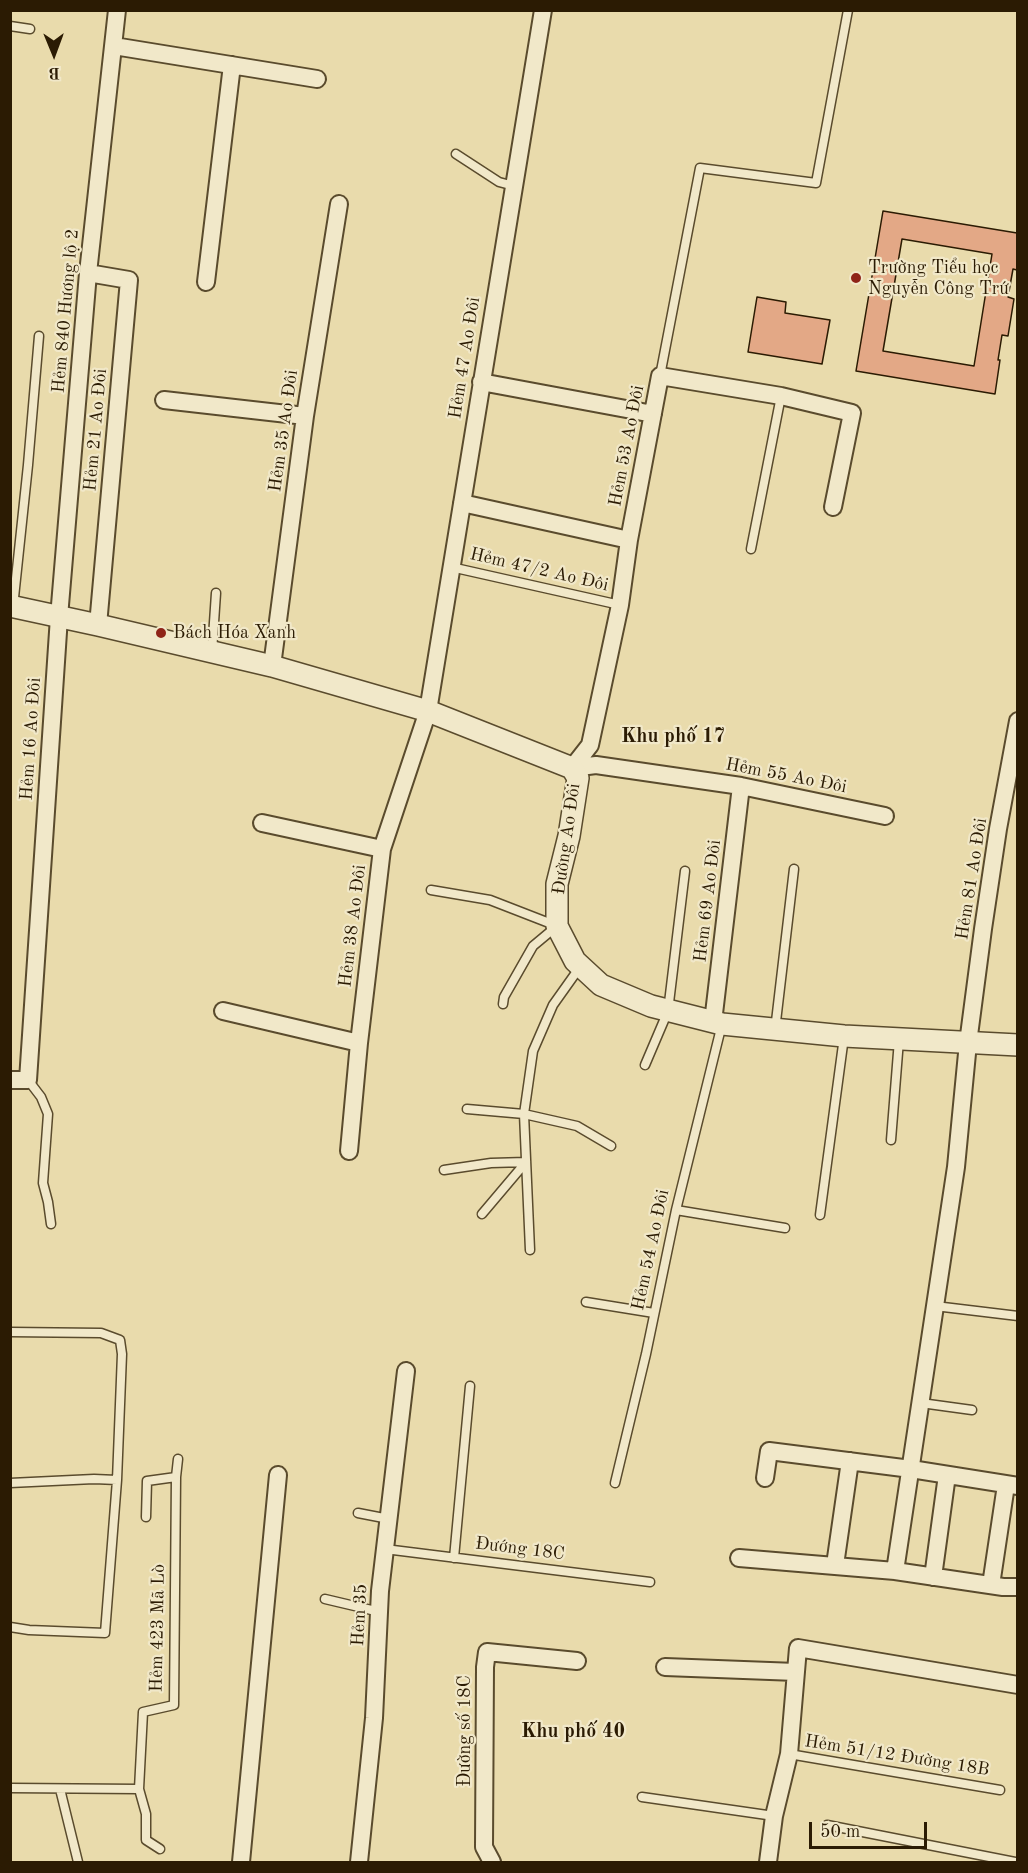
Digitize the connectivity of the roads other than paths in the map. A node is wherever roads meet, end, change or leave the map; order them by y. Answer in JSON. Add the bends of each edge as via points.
{"nodes":[{"id":1,"x":117,"y":10,"type":"edge"},
{"id":2,"x":543,"y":10,"type":"edge"},
{"id":3,"x":848,"y":10,"type":"edge"},
{"id":4,"x":10,"y":26,"type":"edge"},
{"id":5,"x":30,"y":29,"type":"dead end"},
{"id":6,"x":114,"y":46,"type":"junction"},
{"id":7,"x":232,"y":65,"type":"junction"},
{"id":8,"x":317,"y":79,"type":"dead end"},
{"id":9,"x":456,"y":154,"type":"dead end"},
{"id":10,"x":514,"y":186,"type":"junction"},
{"id":11,"x":339,"y":204,"type":"dead end"},
{"id":12,"x":88,"y":273,"type":"junction"},
{"id":13,"x":207,"y":282,"type":"dead end"},
{"id":14,"x":39,"y":336,"type":"dead end"},
{"id":15,"x":660,"y":376,"type":"junction"},
{"id":16,"x":481,"y":382,"type":"junction"},
{"id":17,"x":781,"y":396,"type":"junction"},
{"id":18,"x":164,"y":400,"type":"dead end"},
{"id":19,"x":654,"y":414,"type":"junction"},
{"id":20,"x":304,"y":416,"type":"junction"},
{"id":21,"x":462,"y":503,"type":"junction"},
{"id":22,"x":833,"y":507,"type":"dead end"},
{"id":23,"x":629,"y":540,"type":"junction"},
{"id":24,"x":751,"y":549,"type":"dead end"},
{"id":25,"x":451,"y":567,"type":"junction"},
{"id":26,"x":216,"y":593,"type":"dead end"},
{"id":27,"x":620,"y":605,"type":"junction"},
{"id":28,"x":12,"y":607,"type":"edge"},
{"id":29,"x":58,"y":617,"type":"junction"},
{"id":30,"x":98,"y":625,"type":"junction"},
{"id":31,"x":212,"y":653,"type":"junction"},
{"id":32,"x":272,"y":666,"type":"junction"},
{"id":33,"x":428,"y":711,"type":"junction"},
{"id":34,"x":1017,"y":721,"type":"edge"},
{"id":35,"x":572,"y":768,"type":"junction"},
{"id":36,"x":741,"y":786,"type":"junction"},
{"id":37,"x":885,"y":816,"type":"dead end"},
{"id":38,"x":262,"y":823,"type":"dead end"},
{"id":39,"x":382,"y":849,"type":"junction"},
{"id":40,"x":794,"y":869,"type":"dead end"},
{"id":41,"x":686,"y":871,"type":"dead end"},
{"id":42,"x":431,"y":890,"type":"dead end"},
{"id":43,"x":557,"y":926,"type":"junction"},
{"id":44,"x":580,"y":966,"type":"junction"},
{"id":45,"x":502,"y":1004,"type":"dead end"},
{"id":46,"x":223,"y":1011,"type":"dead end"},
{"id":47,"x":668,"y":1011,"type":"junction"},
{"id":48,"x":718,"y":1023,"type":"junction"},
{"id":49,"x":775,"y":1030,"type":"junction"},
{"id":50,"x":844,"y":1036,"type":"junction"},
{"id":51,"x":899,"y":1039,"type":"junction"},
{"id":52,"x":359,"y":1043,"type":"junction"},
{"id":53,"x":968,"y":1043,"type":"junction"},
{"id":54,"x":1017,"y":1045,"type":"edge"},
{"id":55,"x":645,"y":1065,"type":"dead end"},
{"id":56,"x":10,"y":1080,"type":"edge"},
{"id":57,"x":28,"y":1080,"type":"junction"},
{"id":58,"x":467,"y":1109,"type":"dead end"},
{"id":59,"x":524,"y":1114,"type":"junction"},
{"id":60,"x":891,"y":1140,"type":"dead end"},
{"id":61,"x":611,"y":1146,"type":"dead end"},
{"id":62,"x":349,"y":1151,"type":"dead end"},
{"id":63,"x":526,"y":1162,"type":"junction"},
{"id":64,"x":444,"y":1170,"type":"dead end"},
{"id":65,"x":676,"y":1210,"type":"junction"},
{"id":66,"x":482,"y":1214,"type":"dead end"},
{"id":67,"x":820,"y":1215,"type":"dead end"},
{"id":68,"x":51,"y":1224,"type":"dead end"},
{"id":69,"x":785,"y":1228,"type":"dead end"},
{"id":70,"x":530,"y":1250,"type":"dead end"},
{"id":71,"x":586,"y":1302,"type":"dead end"},
{"id":72,"x":935,"y":1306,"type":"junction"},
{"id":73,"x":654,"y":1313,"type":"junction"},
{"id":74,"x":1017,"y":1316,"type":"edge"},
{"id":75,"x":10,"y":1332,"type":"edge"},
{"id":76,"x":406,"y":1371,"type":"dead end"},
{"id":77,"x":470,"y":1386,"type":"dead end"},
{"id":78,"x":921,"y":1403,"type":"junction"},
{"id":79,"x":972,"y":1410,"type":"dead end"},
{"id":80,"x":178,"y":1458,"type":"dead end"},
{"id":81,"x":850,"y":1461,"type":"junction"},
{"id":82,"x":911,"y":1469,"type":"junction"},
{"id":83,"x":278,"y":1475,"type":"dead end"},
{"id":84,"x":947,"y":1475,"type":"junction"},
{"id":85,"x":176,"y":1477,"type":"junction"},
{"id":86,"x":765,"y":1478,"type":"dead end"},
{"id":87,"x":117,"y":1480,"type":"junction"},
{"id":88,"x":10,"y":1483,"type":"edge"},
{"id":89,"x":615,"y":1483,"type":"dead end"},
{"id":90,"x":1012,"y":1486,"type":"edge"},
{"id":91,"x":358,"y":1513,"type":"dead end"},
{"id":92,"x":146,"y":1517,"type":"dead end"},
{"id":93,"x":389,"y":1519,"type":"junction"},
{"id":94,"x":385,"y":1549,"type":"junction"},
{"id":95,"x":454,"y":1558,"type":"junction"},
{"id":96,"x":739,"y":1558,"type":"dead end"},
{"id":97,"x":835,"y":1565,"type":"junction"},
{"id":98,"x":895,"y":1571,"type":"junction"},
{"id":99,"x":933,"y":1577,"type":"junction"},
{"id":100,"x":650,"y":1582,"type":"dead end"},
{"id":101,"x":991,"y":1585,"type":"junction"},
{"id":102,"x":1017,"y":1587,"type":"edge"},
{"id":103,"x":325,"y":1599,"type":"dead end"},
{"id":104,"x":380,"y":1612,"type":"junction"},
{"id":105,"x":10,"y":1627,"type":"edge"},
{"id":106,"x":577,"y":1661,"type":"dead end"},
{"id":107,"x":665,"y":1667,"type":"dead end"},
{"id":108,"x":796,"y":1672,"type":"junction"},
{"id":109,"x":1017,"y":1686,"type":"edge"},
{"id":110,"x":789,"y":1754,"type":"junction"},
{"id":111,"x":10,"y":1788,"type":"edge"},
{"id":112,"x":60,"y":1789,"type":"junction"},
{"id":113,"x":139,"y":1789,"type":"junction"},
{"id":114,"x":1000,"y":1790,"type":"dead end"},
{"id":115,"x":642,"y":1797,"type":"dead end"},
{"id":116,"x":774,"y":1816,"type":"junction"},
{"id":117,"x":827,"y":1825,"type":"dead end"},
{"id":118,"x":160,"y":1849,"type":"dead end"},
{"id":119,"x":78,"y":1863,"type":"edge"},
{"id":120,"x":241,"y":1863,"type":"edge"},
{"id":121,"x":359,"y":1863,"type":"edge"},
{"id":122,"x":492,"y":1863,"type":"edge"},
{"id":123,"x":768,"y":1863,"type":"edge"},
{"id":124,"x":1015,"y":1863,"type":"edge"}],
"edges":[{"from":1,"to":6,"type":"street","name":"Hẻm 840 Hương lộ 2"},
{"from":2,"to":10,"type":"street","name":"Hẻm 47 Ao Đôi"},
{"from":3,"to":15,"type":"lane","via":[[816,183],[700,168]]},
{"from":4,"to":5,"type":"lane"},
{"from":6,"to":7,"type":"street"},
{"from":6,"to":12,"type":"street","name":"Hẻm 840 Hương lộ 2"},
{"from":7,"to":8,"type":"street"},
{"from":7,"to":13,"type":"street"},
{"from":9,"to":10,"type":"lane","via":[[499,182]]},
{"from":10,"to":16,"type":"street","name":"Hẻm 47 Ao Đôi"},
{"from":11,"to":20,"type":"street","name":"Hẻm 35 Ao Đôi"},
{"from":12,"to":29,"type":"street","name":"Hẻm 840 Hương lộ 2"},
{"from":12,"to":30,"type":"street","name":"Hẻm 21 Ao Đôi","via":[[129,280]]},
{"from":14,"to":28,"type":"lane"},
{"from":15,"to":17,"type":"street","name":"Hẻm 53 Ao Đôi"},
{"from":15,"to":19,"type":"street","name":"Hẻm 53 Ao Đôi"},
{"from":16,"to":19,"type":"street"},
{"from":16,"to":21,"type":"street","name":"Hẻm 47 Ao Đôi"},
{"from":17,"to":22,"type":"street","name":"Hẻm 53 Ao Đôi","via":[[852,413]]},
{"from":17,"to":24,"type":"lane"},
{"from":18,"to":20,"type":"street"},
{"from":19,"to":23,"type":"street","name":"Hẻm 53 Ao Đôi"},
{"from":20,"to":32,"type":"street","name":"Hẻm 35 Ao Đôi"},
{"from":21,"to":23,"type":"street"},
{"from":21,"to":25,"type":"street","name":"Hẻm 47 Ao Đôi"},
{"from":23,"to":27,"type":"street","name":"Hẻm 53 Ao Đôi"},
{"from":25,"to":27,"type":"lane","name":"Hẻm 47/2 Ao Đôi"},
{"from":25,"to":33,"type":"street","name":"Hẻm 47 Ao Đôi"},
{"from":26,"to":31,"type":"lane"},
{"from":27,"to":35,"type":"street","name":"Hẻm 53 Ao Đôi","via":[[590,745]]},
{"from":28,"to":29,"type":"street","name":"Đường Ao Đôi"},
{"from":29,"to":30,"type":"street","name":"Đường Ao Đôi"},
{"from":29,"to":57,"type":"street","name":"Hẻm 16 Ao Đôi"},
{"from":30,"to":31,"type":"street","name":"Đường Ao Đôi"},
{"from":31,"to":32,"type":"street","name":"Đường Ao Đôi"},
{"from":32,"to":33,"type":"street","name":"Đường Ao Đôi"},
{"from":33,"to":35,"type":"street","name":"Đường Ao Đôi"},
{"from":33,"to":39,"type":"street","name":"Hẻm 38 Ao Đôi"},
{"from":34,"to":53,"type":"street","name":"Hẻm 81 Ao Đôi"},
{"from":35,"to":36,"type":"street","name":"Hẻm 55 Ao Đôi","via":[[596,765]]},
{"from":35,"to":43,"type":"street","name":"Đường Ao Đôi","via":[[578,778],[557,884]]},
{"from":36,"to":37,"type":"street","name":"Hẻm 55 Ao Đôi"},
{"from":36,"to":48,"type":"street","name":"Hẻm 69 Ao Đôi"},
{"from":38,"to":39,"type":"street"},
{"from":39,"to":52,"type":"street","name":"Hẻm 38 Ao Đôi"},
{"from":40,"to":49,"type":"lane"},
{"from":41,"to":47,"type":"lane"},
{"from":42,"to":43,"type":"lane","via":[[490,900]]},
{"from":43,"to":44,"type":"street","name":"Đường Ao Đôi"},
{"from":43,"to":45,"type":"lane","via":[[532,946]]},
{"from":44,"to":47,"type":"street","name":"Đường Ao Đôi","via":[[600,985]]},
{"from":44,"to":59,"type":"lane","via":[[553,1005],[532,1051]]},
{"from":46,"to":52,"type":"street"},
{"from":47,"to":48,"type":"street","name":"Đường Ao Đôi"},
{"from":47,"to":55,"type":"lane"},
{"from":48,"to":49,"type":"street","name":"Đường Ao Đôi"},
{"from":48,"to":65,"type":"lane","name":"Hẻm 54 Ao Đôi"},
{"from":49,"to":50,"type":"street","name":"Đường Ao Đôi"},
{"from":50,"to":51,"type":"street","name":"Đường Ao Đôi"},
{"from":50,"to":67,"type":"lane"},
{"from":51,"to":53,"type":"street","name":"Đường Ao Đôi"},
{"from":51,"to":60,"type":"lane"},
{"from":52,"to":62,"type":"street","name":"Hẻm 38 Ao Đôi"},
{"from":53,"to":54,"type":"street","name":"Đường Ao Đôi"},
{"from":53,"to":72,"type":"street","name":"Hẻm 81 Ao Đôi","via":[[956,1167]]},
{"from":56,"to":57,"type":"street"},
{"from":57,"to":68,"type":"lane","via":[[48,1114],[43,1183]]},
{"from":58,"to":59,"type":"lane"},
{"from":59,"to":61,"type":"lane","via":[[577,1126]]},
{"from":59,"to":63,"type":"lane"},
{"from":63,"to":64,"type":"lane"},
{"from":63,"to":66,"type":"lane"},
{"from":63,"to":70,"type":"lane"},
{"from":65,"to":69,"type":"lane"},
{"from":65,"to":73,"type":"lane","name":"Hẻm 54 Ao Đôi"},
{"from":71,"to":73,"type":"lane"},
{"from":72,"to":74,"type":"lane"},
{"from":72,"to":78,"type":"street","name":"Hẻm 81 Ao Đôi"},
{"from":73,"to":89,"type":"lane","name":"Hẻm 54 Ao Đôi"},
{"from":75,"to":87,"type":"lane","via":[[101,1333],[120,1340]]},
{"from":76,"to":93,"type":"street","name":"Hẻm 35"},
{"from":77,"to":95,"type":"lane"},
{"from":78,"to":79,"type":"lane"},
{"from":78,"to":82,"type":"street","name":"Hẻm 81 Ao Đôi"},
{"from":80,"to":85,"type":"lane","name":"Hẻm 423 Mã Lò"},
{"from":81,"to":82,"type":"street"},
{"from":81,"to":86,"type":"street","via":[[769,1451]]},
{"from":81,"to":97,"type":"street"},
{"from":82,"to":84,"type":"street"},
{"from":82,"to":98,"type":"street","name":"Hẻm 81 Ao Đôi"},
{"from":83,"to":120,"type":"street"},
{"from":84,"to":90,"type":"street"},
{"from":84,"to":99,"type":"street"},
{"from":85,"to":92,"type":"lane","via":[[147,1481]]},
{"from":85,"to":113,"type":"lane","name":"Hẻm 423 Mã Lò","via":[[174,1705],[143,1712]]},
{"from":87,"to":88,"type":"lane"},
{"from":87,"to":105,"type":"lane","via":[[105,1633]]},
{"from":90,"to":101,"type":"street"},
{"from":91,"to":93,"type":"lane"},
{"from":93,"to":94,"type":"street","name":"Hẻm 35"},
{"from":94,"to":95,"type":"lane","name":"Đướng 18C"},
{"from":94,"to":104,"type":"street","name":"Hẻm 35"},
{"from":95,"to":100,"type":"lane","name":"Đướng 18C"},
{"from":96,"to":97,"type":"street"},
{"from":97,"to":98,"type":"street"},
{"from":98,"to":99,"type":"street"},
{"from":99,"to":101,"type":"street"},
{"from":101,"to":102,"type":"street"},
{"from":103,"to":104,"type":"lane"},
{"from":104,"to":121,"type":"street","name":"Hẻm 35"},
{"from":106,"to":122,"type":"street","name":"Đường số 18C","via":[[487,1652],[484,1847]]},
{"from":107,"to":108,"type":"street"},
{"from":108,"to":109,"type":"street","via":[[798,1648]]},
{"from":108,"to":110,"type":"street"},
{"from":110,"to":114,"type":"lane","name":"Hẻm 51/12 Đường 18B"},
{"from":110,"to":116,"type":"street"},
{"from":111,"to":112,"type":"lane"},
{"from":112,"to":113,"type":"lane"},
{"from":112,"to":119,"type":"lane"},
{"from":113,"to":118,"type":"lane","via":[[146,1814],[146,1840]]},
{"from":115,"to":116,"type":"lane"},
{"from":116,"to":123,"type":"street"},
{"from":117,"to":124,"type":"lane"}]}
